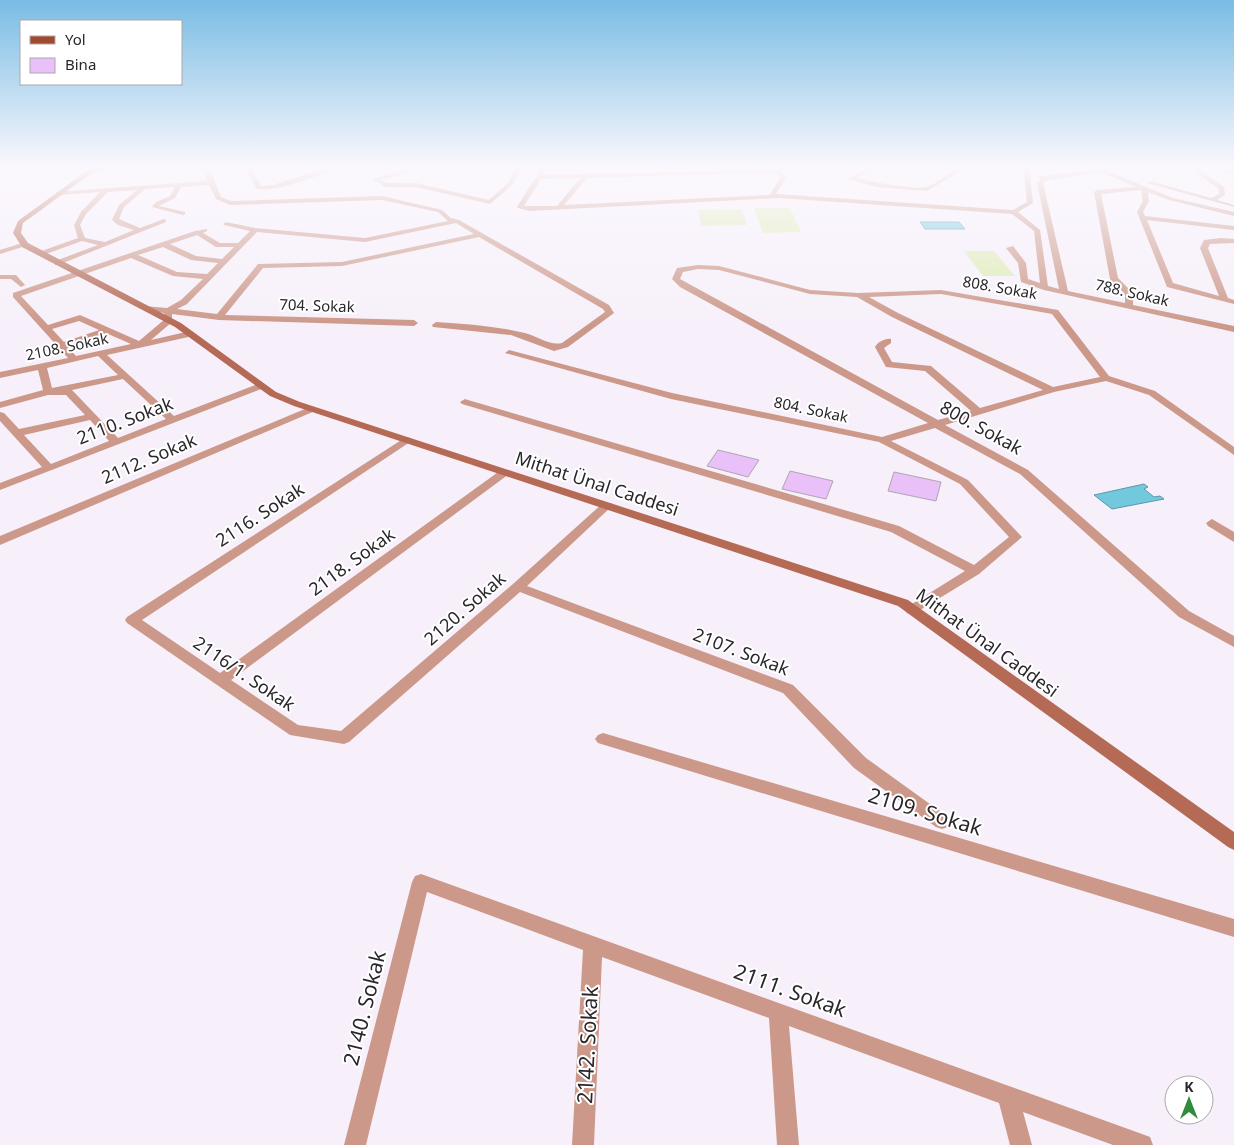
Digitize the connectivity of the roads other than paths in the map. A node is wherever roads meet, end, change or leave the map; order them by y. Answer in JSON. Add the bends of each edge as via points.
{"nodes":[{"id":1,"x":22,"y":220,"type":"edge"},
{"id":2,"x":79,"y":220,"type":"edge"},
{"id":3,"x":116,"y":220,"type":"edge"},
{"id":4,"x":1025,"y":220,"type":"edge"},
{"id":5,"x":1048,"y":220,"type":"edge"},
{"id":6,"x":1103,"y":220,"type":"edge"},
{"id":7,"x":1144,"y":220,"type":"edge"},
{"id":8,"x":1165,"y":220,"type":"edge"},
{"id":9,"x":164,"y":221,"type":"dead end"},
{"id":10,"x":457,"y":221,"type":"joint"},
{"id":11,"x":226,"y":224,"type":"dead end"},
{"id":12,"x":1234,"y":228,"type":"edge"},
{"id":13,"x":140,"y":230,"type":"junction"},
{"id":14,"x":255,"y":230,"type":"junction"},
{"id":15,"x":478,"y":235,"type":"junction"},
{"id":16,"x":82,"y":240,"type":"junction"},
{"id":17,"x":1234,"y":241,"type":"edge"},
{"id":18,"x":106,"y":244,"type":"junction"},
{"id":19,"x":163,"y":244,"type":"junction"},
{"id":20,"x":25,"y":245,"type":"junction"},
{"id":21,"x":241,"y":246,"type":"junction"},
{"id":22,"x":1010,"y":248,"type":"dead end"},
{"id":23,"x":0,"y":252,"type":"edge"},
{"id":24,"x":40,"y":253,"type":"junction"},
{"id":25,"x":131,"y":255,"type":"junction"},
{"id":26,"x":224,"y":262,"type":"junction"},
{"id":27,"x":58,"y":263,"type":"junction"},
{"id":28,"x":78,"y":273,"type":"junction"},
{"id":29,"x":0,"y":277,"type":"edge"},
{"id":30,"x":209,"y":277,"type":"junction"},
{"id":31,"x":21,"y":285,"type":"dead end"},
{"id":32,"x":683,"y":285,"type":"joint"},
{"id":33,"x":1044,"y":288,"type":"junction"},
{"id":34,"x":1064,"y":292,"type":"junction"},
{"id":35,"x":858,"y":295,"type":"junction"},
{"id":36,"x":1225,"y":300,"type":"junction"},
{"id":37,"x":1234,"y":302,"type":"edge"},
{"id":38,"x":1128,"y":306,"type":"junction"},
{"id":39,"x":147,"y":308,"type":"junction"},
{"id":40,"x":168,"y":311,"type":"junction"},
{"id":41,"x":219,"y":317,"type":"junction"},
{"id":42,"x":169,"y":320,"type":"junction"},
{"id":43,"x":414,"y":323,"type":"dead end"},
{"id":44,"x":436,"y":325,"type":"dead end"},
{"id":45,"x":46,"y":328,"type":"junction"},
{"id":46,"x":1234,"y":329,"type":"edge"},
{"id":47,"x":107,"y":330,"type":"junction"},
{"id":48,"x":190,"y":334,"type":"junction"},
{"id":49,"x":888,"y":341,"type":"dead end"},
{"id":50,"x":140,"y":345,"type":"junction"},
{"id":51,"x":62,"y":346,"type":"junction"},
{"id":52,"x":509,"y":353,"type":"dead end"},
{"id":53,"x":100,"y":354,"type":"junction"},
{"id":54,"x":74,"y":359,"type":"junction"},
{"id":55,"x":42,"y":366,"type":"junction"},
{"id":56,"x":0,"y":375,"type":"edge"},
{"id":57,"x":124,"y":376,"type":"junction"},
{"id":58,"x":1106,"y":378,"type":"junction"},
{"id":59,"x":261,"y":386,"type":"junction"},
{"id":60,"x":1052,"y":390,"type":"junction"},
{"id":61,"x":48,"y":392,"type":"junction"},
{"id":62,"x":465,"y":402,"type":"dead end"},
{"id":63,"x":0,"y":404,"type":"edge"},
{"id":64,"x":312,"y":409,"type":"junction"},
{"id":65,"x":978,"y":412,"type":"junction"},
{"id":66,"x":0,"y":415,"type":"edge"},
{"id":67,"x":92,"y":417,"type":"junction"},
{"id":68,"x":172,"y":420,"type":"junction"},
{"id":69,"x":938,"y":424,"type":"junction"},
{"id":70,"x":17,"y":433,"type":"junction"},
{"id":71,"x":406,"y":440,"type":"junction"},
{"id":72,"x":882,"y":440,"type":"junction"},
{"id":73,"x":116,"y":442,"type":"junction"},
{"id":74,"x":1234,"y":452,"type":"edge"},
{"id":75,"x":49,"y":468,"type":"junction"},
{"id":76,"x":505,"y":472,"type":"junction"},
{"id":77,"x":0,"y":487,"type":"edge"},
{"id":78,"x":607,"y":505,"type":"junction"},
{"id":79,"x":1212,"y":523,"type":"dead end"},
{"id":80,"x":1234,"y":538,"type":"edge"},
{"id":81,"x":0,"y":541,"type":"edge"},
{"id":82,"x":975,"y":571,"type":"junction"},
{"id":83,"x":518,"y":587,"type":"junction"},
{"id":84,"x":912,"y":610,"type":"junction"},
{"id":85,"x":132,"y":620,"type":"joint"},
{"id":86,"x":1234,"y":642,"type":"edge"},
{"id":87,"x":220,"y":680,"type":"junction"},
{"id":88,"x":344,"y":738,"type":"joint"},
{"id":89,"x":602,"y":739,"type":"dead end"},
{"id":90,"x":942,"y":822,"type":"dead end"},
{"id":91,"x":1234,"y":842,"type":"edge"},
{"id":92,"x":421,"y":882,"type":"joint"},
{"id":93,"x":1234,"y":928,"type":"edge"},
{"id":94,"x":594,"y":945,"type":"junction"},
{"id":95,"x":778,"y":1012,"type":"junction"},
{"id":96,"x":1008,"y":1096,"type":"junction"},
{"id":97,"x":355,"y":1145,"type":"edge"},
{"id":98,"x":582,"y":1145,"type":"edge"},
{"id":99,"x":788,"y":1145,"type":"edge"},
{"id":100,"x":1022,"y":1145,"type":"edge"},
{"id":101,"x":1142,"y":1145,"type":"edge"}],
"edges":[{"from":1,"to":20,"type":"main road","via":[[17,232]]},
{"from":2,"to":16,"type":"street","via":[[77,225]]},
{"from":3,"to":13,"type":"street"},
{"from":4,"to":33,"type":"street","via":[[1037,230]]},
{"from":5,"to":34,"type":"street"},
{"from":6,"to":38,"type":"street","via":[[1114,279],[1129,292]]},
{"from":7,"to":36,"type":"street","via":[[1170,285]]},
{"from":8,"to":12,"type":"street"},
{"from":9,"to":13,"type":"street"},
{"from":10,"to":14,"type":"street","via":[[374,240]]},
{"from":10,"to":15,"type":"street"},
{"from":11,"to":14,"type":"street"},
{"from":13,"to":18,"type":"street"},
{"from":14,"to":21,"type":"street"},
{"from":15,"to":41,"type":"street","via":[[342,264],[261,266]]},
{"from":15,"to":44,"type":"street","via":[[610,313],[565,345],[554,348],[535,338],[489,328]]},
{"from":16,"to":18,"type":"street"},
{"from":16,"to":24,"type":"street"},
{"from":17,"to":36,"type":"street","via":[[1207,242],[1204,248]]},
{"from":18,"to":27,"type":"street"},
{"from":19,"to":21,"type":"street","via":[[201,231],[219,244]]},
{"from":19,"to":25,"type":"street"},
{"from":19,"to":26,"type":"street","via":[[194,258]]},
{"from":20,"to":23,"type":"street"},
{"from":20,"to":24,"type":"main road","name":"Mithat Ünal Caddesi"},
{"from":21,"to":26,"type":"street"},
{"from":22,"to":33,"type":"street","name":"788. Sokak","via":[[1022,263],[1024,280]]},
{"from":24,"to":27,"type":"main road","name":"Mithat Ünal Caddesi"},
{"from":25,"to":28,"type":"street"},
{"from":25,"to":30,"type":"street","via":[[176,274]]},
{"from":26,"to":30,"type":"street"},
{"from":27,"to":28,"type":"main road","name":"Mithat Ünal Caddesi"},
{"from":28,"to":39,"type":"main road","name":"Mithat Ünal Caddesi"},
{"from":28,"to":45,"type":"street","via":[[16,295]]},
{"from":29,"to":31,"type":"street","via":[[13,277]]},
{"from":30,"to":40,"type":"street","via":[[184,302]]},
{"from":32,"to":35,"type":"street","name":"808. Sokak","via":[[676,279],[680,270],[719,268],[810,292]]},
{"from":32,"to":69,"type":"street","name":"800. Sokak"},
{"from":33,"to":34,"type":"street","name":"788. Sokak"},
{"from":34,"to":38,"type":"street","name":"788. Sokak"},
{"from":35,"to":58,"type":"street","name":"808. Sokak","via":[[940,292],[1055,312]]},
{"from":35,"to":60,"type":"street"},
{"from":36,"to":37,"type":"street"},
{"from":38,"to":46,"type":"street","name":"788. Sokak"},
{"from":39,"to":40,"type":"street","name":"704. Sokak"},
{"from":39,"to":42,"type":"main road","name":"Mithat Ünal Caddesi"},
{"from":40,"to":41,"type":"street","name":"704. Sokak"},
{"from":40,"to":42,"type":"street"},
{"from":41,"to":43,"type":"street","name":"704. Sokak"},
{"from":42,"to":48,"type":"main road","name":"Mithat Ünal Caddesi"},
{"from":42,"to":50,"type":"street"},
{"from":45,"to":47,"type":"street","via":[[80,318]]},
{"from":45,"to":51,"type":"street"},
{"from":47,"to":50,"type":"street"},
{"from":47,"to":51,"type":"street"},
{"from":48,"to":50,"type":"street","name":"2108. Sokak"},
{"from":48,"to":59,"type":"main road","name":"Mithat Ünal Caddesi"},
{"from":49,"to":65,"type":"street","via":[[879,346],[890,365],[928,368]]},
{"from":50,"to":53,"type":"street","name":"2108. Sokak"},
{"from":51,"to":54,"type":"street"},
{"from":52,"to":72,"type":"street","name":"804. Sokak","via":[[671,396]]},
{"from":53,"to":54,"type":"street","name":"2108. Sokak"},
{"from":53,"to":57,"type":"street"},
{"from":54,"to":55,"type":"street","name":"2108. Sokak"},
{"from":55,"to":56,"type":"street","name":"2108. Sokak"},
{"from":55,"to":61,"type":"street"},
{"from":57,"to":61,"type":"street"},
{"from":57,"to":68,"type":"street"},
{"from":58,"to":60,"type":"street","name":"804. Sokak"},
{"from":58,"to":74,"type":"street","via":[[1152,393]]},
{"from":59,"to":64,"type":"main road","name":"Mithat Ünal Caddesi"},
{"from":59,"to":68,"type":"street","name":"2110. Sokak"},
{"from":60,"to":65,"type":"street","name":"804. Sokak"},
{"from":61,"to":63,"type":"street"},
{"from":61,"to":67,"type":"street","via":[[69,392]]},
{"from":62,"to":82,"type":"street","via":[[895,529]]},
{"from":64,"to":71,"type":"main road","name":"Mithat Ünal Caddesi"},
{"from":64,"to":81,"type":"street","name":"2112. Sokak"},
{"from":65,"to":69,"type":"street","name":"804. Sokak"},
{"from":66,"to":70,"type":"street"},
{"from":67,"to":70,"type":"street"},
{"from":67,"to":73,"type":"street"},
{"from":68,"to":73,"type":"street","name":"2110. Sokak"},
{"from":69,"to":72,"type":"street","name":"804. Sokak"},
{"from":69,"to":86,"type":"street","name":"800. Sokak","via":[[1024,472],[1184,614]]},
{"from":70,"to":75,"type":"street"},
{"from":71,"to":76,"type":"main road","name":"Mithat Ünal Caddesi"},
{"from":71,"to":85,"type":"street","name":"2116. Sokak"},
{"from":72,"to":82,"type":"street","via":[[964,482],[1016,537]]},
{"from":73,"to":75,"type":"street","name":"2110. Sokak"},
{"from":75,"to":77,"type":"street","name":"2110. Sokak"},
{"from":76,"to":78,"type":"main road","name":"Mithat Ünal Caddesi"},
{"from":76,"to":87,"type":"street","name":"2118. Sokak"},
{"from":78,"to":83,"type":"street","name":"2120. Sokak"},
{"from":78,"to":84,"type":"main road","name":"Mithat Ünal Caddesi","via":[[903,603]]},
{"from":79,"to":80,"type":"street"},
{"from":82,"to":84,"type":"street"},
{"from":83,"to":88,"type":"street","name":"2120. Sokak"},
{"from":83,"to":90,"type":"street","name":"2107. Sokak","via":[[788,689],[860,763]]},
{"from":84,"to":91,"type":"main road","name":"Mithat Ünal Caddesi"},
{"from":85,"to":87,"type":"street","name":"2116/1. Sokak"},
{"from":87,"to":88,"type":"street","name":"2116/1. Sokak","via":[[295,731]]},
{"from":89,"to":93,"type":"street","name":"2109. Sokak"},
{"from":92,"to":94,"type":"street","name":"2111. Sokak"},
{"from":92,"to":97,"type":"street","name":"2140. Sokak"},
{"from":94,"to":95,"type":"street","name":"2111. Sokak"},
{"from":94,"to":98,"type":"street","name":"2142. Sokak"},
{"from":95,"to":96,"type":"street","name":"2111. Sokak"},
{"from":95,"to":99,"type":"street"},
{"from":96,"to":100,"type":"street"},
{"from":96,"to":101,"type":"street","name":"2111. Sokak"}]}
